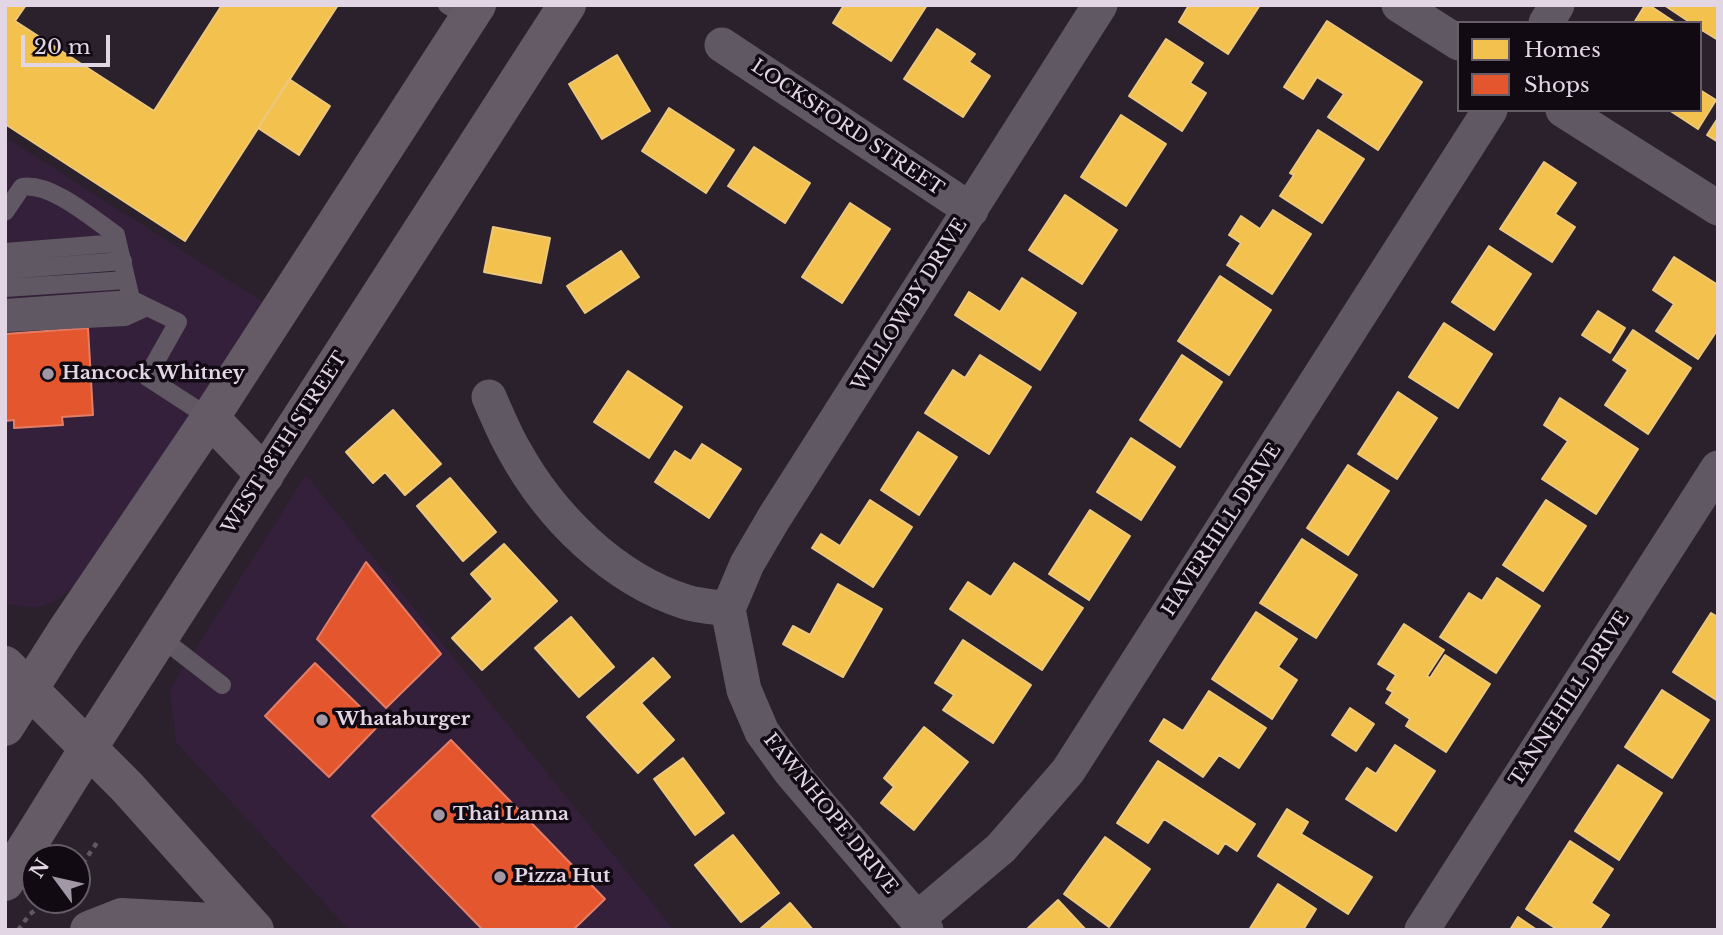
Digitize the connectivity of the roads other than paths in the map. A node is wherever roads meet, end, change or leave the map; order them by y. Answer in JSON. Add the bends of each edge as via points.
{"nodes":[{"id":1,"x":567,"y":5,"type":"edge"},
{"id":2,"x":1100,"y":5,"type":"edge"},
{"id":3,"x":1399,"y":5,"type":"edge"},
{"id":4,"x":1557,"y":5,"type":"edge"},
{"id":5,"x":465,"y":10,"type":"edge"},
{"id":6,"x":1547,"y":21,"type":"edge"},
{"id":7,"x":1457,"y":42,"type":"edge"},
{"id":8,"x":723,"y":45,"type":"dead end"},
{"id":9,"x":1489,"y":112,"type":"edge"},
{"id":10,"x":1566,"y":112,"type":"edge"},
{"id":11,"x":1718,"y":208,"type":"edge"},
{"id":12,"x":971,"y":210,"type":"junction"},
{"id":13,"x":5,"y":212,"type":"edge"},
{"id":14,"x":118,"y":243,"type":"junction"},
{"id":15,"x":5,"y":252,"type":"edge"},
{"id":16,"x":122,"y":261,"type":"junction"},
{"id":17,"x":5,"y":270,"type":"edge"},
{"id":18,"x":126,"y":280,"type":"junction"},
{"id":19,"x":5,"y":288,"type":"edge"},
{"id":20,"x":139,"y":303,"type":"junction"},
{"id":21,"x":5,"y":308,"type":"edge"},
{"id":22,"x":5,"y":323,"type":"edge"},
{"id":23,"x":489,"y":397,"type":"dead end"},
{"id":24,"x":209,"y":418,"type":"junction"},
{"id":25,"x":1718,"y":468,"type":"edge"},
{"id":26,"x":265,"y":475,"type":"junction"},
{"id":27,"x":728,"y":609,"type":"junction"},
{"id":28,"x":160,"y":637,"type":"junction"},
{"id":29,"x":17,"y":678,"type":"edge"},
{"id":30,"x":222,"y":685,"type":"dead end"},
{"id":31,"x":5,"y":727,"type":"edge"},
{"id":32,"x":89,"y":747,"type":"junction"},
{"id":33,"x":5,"y":883,"type":"edge"},
{"id":34,"x":921,"y":925,"type":"edge"},
{"id":35,"x":252,"y":927,"type":"edge"},
{"id":36,"x":89,"y":930,"type":"edge"},
{"id":37,"x":1422,"y":930,"type":"edge"}],
"edges":[{"from":1,"to":26,"type":"main road","name":"WEST 18TH STREET"},
{"from":2,"to":12,"type":"street","name":"WILLOWBY DRIVE"},
{"from":3,"to":7,"type":"street"},
{"from":4,"to":6,"type":"street"},
{"from":5,"to":24,"type":"main road"},
{"from":8,"to":12,"type":"street","name":"LOCKSFORD STREET"},
{"from":9,"to":34,"type":"street","name":"HAVERHILL DRIVE","via":[[1068,771],[1001,848]]},
{"from":10,"to":11,"type":"street"},
{"from":12,"to":27,"type":"street","name":"WILLOWBY DRIVE","via":[[747,564]]},
{"from":13,"to":14,"type":"lane","via":[[22,187],[41,187],[116,235]]},
{"from":14,"to":15,"type":"lane"},
{"from":14,"to":16,"type":"lane"},
{"from":16,"to":17,"type":"lane"},
{"from":16,"to":18,"type":"lane"},
{"from":18,"to":19,"type":"lane"},
{"from":18,"to":20,"type":"lane"},
{"from":20,"to":21,"type":"lane"},
{"from":20,"to":22,"type":"lane","via":[[125,317]]},
{"from":20,"to":24,"type":"lane","via":[[178,321],[147,377]]},
{"from":23,"to":27,"type":"street","via":[[514,451],[564,523],[608,561],[644,583],[687,602]]},
{"from":24,"to":26,"type":"main road"},
{"from":24,"to":29,"type":"main road","via":[[66,631]]},
{"from":25,"to":37,"type":"street","name":"TANNEHILL DRIVE"},
{"from":26,"to":28,"type":"main road","name":"WEST 18TH STREET"},
{"from":27,"to":34,"type":"street","name":"FAWNHOPE DRIVE","via":[[744,690],[762,732]]},
{"from":28,"to":30,"type":"lane"},
{"from":28,"to":32,"type":"main road","name":"WEST 18TH STREET"},
{"from":29,"to":31,"type":"main road"},
{"from":29,"to":32,"type":"main road"},
{"from":32,"to":33,"type":"main road","name":"WEST 18TH STREET"},
{"from":32,"to":35,"type":"main road"},
{"from":35,"to":36,"type":"main road","via":[[122,917]]}]}
